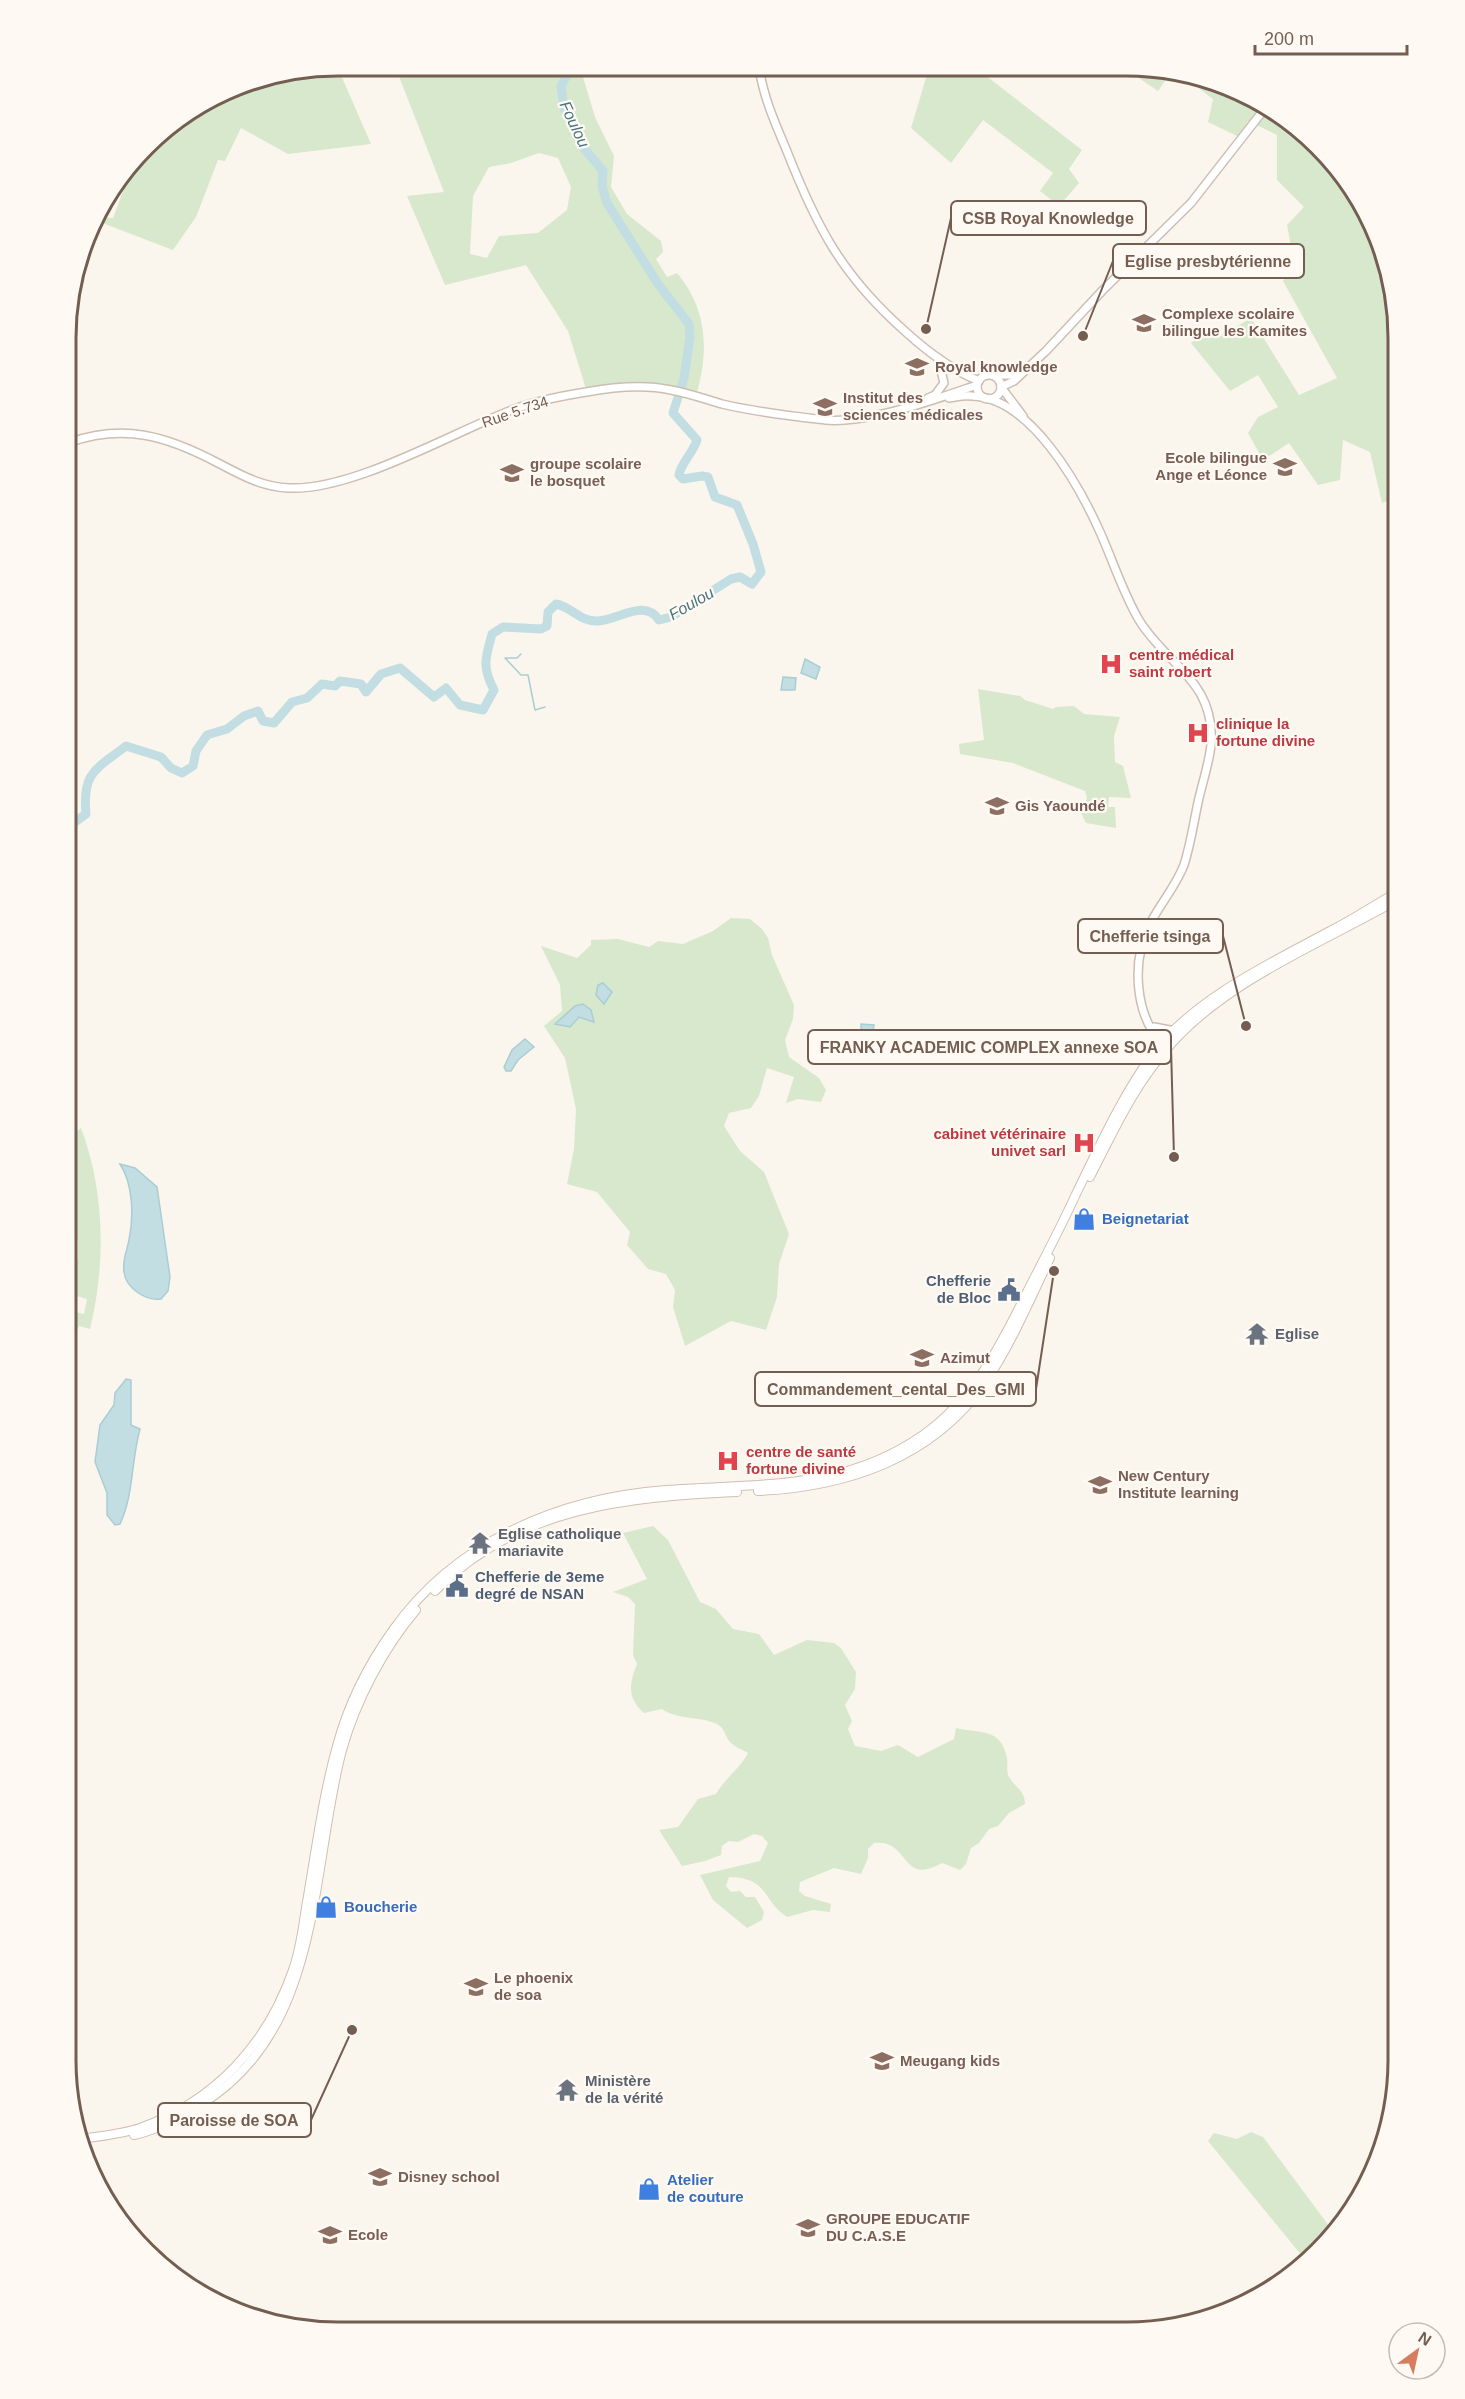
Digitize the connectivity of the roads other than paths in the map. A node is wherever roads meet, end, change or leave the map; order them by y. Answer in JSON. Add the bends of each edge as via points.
{"nodes":[{"id":1,"x":761,"y":76,"type":"edge"},
{"id":2,"x":1260,"y":114,"type":"edge"},
{"id":3,"x":941,"y":360,"type":"junction"},
{"id":4,"x":1028,"y":368,"type":"junction"},
{"id":5,"x":983,"y":379,"type":"junction"},
{"id":6,"x":1001,"y":387,"type":"junction"},
{"id":7,"x":941,"y":398,"type":"junction"},
{"id":8,"x":985,"y":398,"type":"junction"},
{"id":9,"x":904,"y":407,"type":"junction"},
{"id":10,"x":1026,"y":421,"type":"junction"},
{"id":11,"x":76,"y":441,"type":"edge"},
{"id":12,"x":1388,"y":897,"type":"edge"},
{"id":13,"x":1388,"y":905,"type":"edge"},
{"id":14,"x":1153,"y":1028,"type":"junction"},
{"id":15,"x":1175,"y":1031,"type":"junction"},
{"id":16,"x":1166,"y":1045,"type":"junction"},
{"id":17,"x":1153,"y":1054,"type":"junction"},
{"id":18,"x":88,"y":2138,"type":"edge"},
{"id":19,"x":90,"y":2143,"type":"edge"}],
"edges":[{"from":1,"to":3,"type":"street","via":[[805,199],[835,254],[882,311]]},
{"from":2,"to":4,"type":"street","via":[[1191,203]]},
{"from":3,"to":5,"type":"street"},
{"from":3,"to":9,"type":"street","via":[[941,390]]},
{"from":4,"to":5,"type":"street","via":[[1015,375]]},
{"from":4,"to":6,"type":"street"},
{"from":5,"to":6,"type":"street","via":[[998,380]]},
{"from":5,"to":7,"type":"street","name":"Rue 5.734"},
{"from":5,"to":8,"type":"street","via":[[980,394]]},
{"from":6,"to":8,"type":"street","via":[[996,397]]},
{"from":6,"to":10,"type":"street"},
{"from":7,"to":8,"type":"street"},
{"from":7,"to":9,"type":"street","name":"Rue 5.734"},
{"from":8,"to":10,"type":"street"},
{"from":9,"to":11,"type":"street","name":"Rue 5.734","via":[[875,415],[826,420],[744,408],[670,389],[611,389],[531,404],[368,471],[308,488],[255,482],[161,437],[113,433]]},
{"from":10,"to":14,"type":"street","via":[[1078,489],[1139,620],[1198,688],[1211,721],[1210,746],[1183,866],[1143,939],[1139,990]]},
{"from":12,"to":15,"type":"main road","via":[[1240,981]]},
{"from":13,"to":16,"type":"main road","via":[[1243,986]]},
{"from":14,"to":15,"type":"street"},
{"from":14,"to":16,"type":"street"},
{"from":14,"to":17,"type":"street"},
{"from":15,"to":16,"type":"main road"},
{"from":16,"to":17,"type":"main road"},
{"from":16,"to":19,"type":"main road","via":[[1120,1118],[990,1374],[966,1406],[927,1441],[886,1465],[849,1479],[796,1489],[619,1501],[573,1511],[509,1537],[443,1583],[399,1631],[356,1712],[342,1749],[299,1971],[265,2042],[216,2095],[177,2119],[138,2134]]},
{"from":17,"to":18,"type":"main road","via":[[1114,1116],[1007,1331],[977,1382],[923,1435],[882,1459],[844,1474],[795,1484],[665,1490],[571,1505],[507,1532],[439,1579],[395,1627],[349,1708],[336,1747],[294,1970],[256,2044],[212,2091],[188,2106],[137,2129]]}]}
